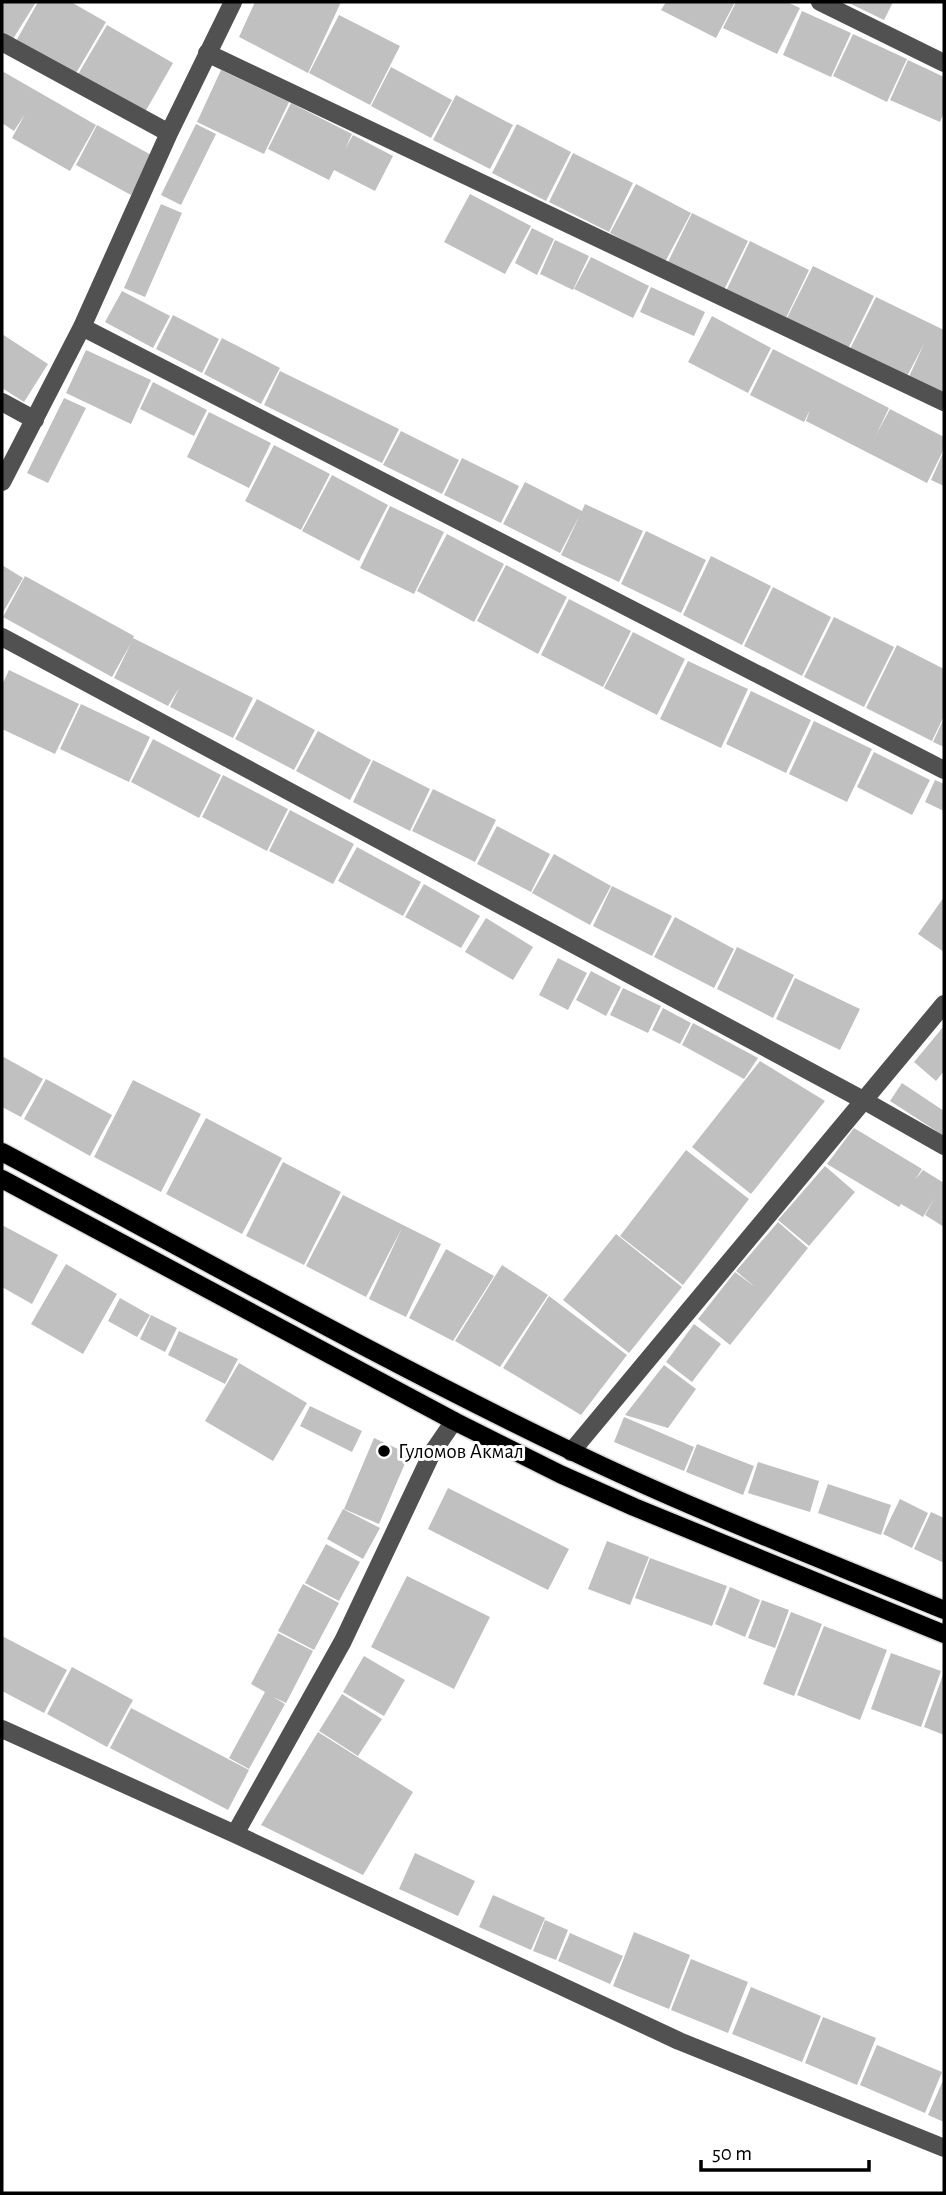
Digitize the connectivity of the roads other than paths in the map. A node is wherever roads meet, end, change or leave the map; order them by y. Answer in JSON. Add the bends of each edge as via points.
{"nodes":[{"id":1,"x":233,"y":2,"type":"edge"},
{"id":2,"x":820,"y":2,"type":"edge"},
{"id":3,"x":2,"y":42,"type":"edge"},
{"id":4,"x":207,"y":52,"type":"junction"},
{"id":5,"x":944,"y":63,"type":"edge"},
{"id":6,"x":169,"y":133,"type":"junction"},
{"id":7,"x":82,"y":327,"type":"junction"},
{"id":8,"x":2,"y":402,"type":"edge"},
{"id":9,"x":944,"y":402,"type":"edge"},
{"id":10,"x":34,"y":420,"type":"junction"},
{"id":11,"x":2,"y":482,"type":"edge"},
{"id":12,"x":2,"y":637,"type":"edge"},
{"id":13,"x":944,"y":770,"type":"edge"},
{"id":14,"x":944,"y":1003,"type":"edge"},
{"id":15,"x":863,"y":1100,"type":"junction"},
{"id":16,"x":944,"y":1146,"type":"edge"},
{"id":17,"x":2,"y":1152,"type":"edge"},
{"id":18,"x":2,"y":1179,"type":"edge"},
{"id":19,"x":454,"y":1422,"type":"junction"},
{"id":20,"x":571,"y":1452,"type":"junction"},
{"id":21,"x":944,"y":1610,"type":"edge"},
{"id":22,"x":944,"y":1634,"type":"edge"},
{"id":23,"x":2,"y":1729,"type":"edge"},
{"id":24,"x":235,"y":1834,"type":"junction"},
{"id":25,"x":944,"y":2148,"type":"edge"}],
"edges":[{"from":1,"to":4,"type":"street"},
{"from":2,"to":5,"type":"street"},
{"from":3,"to":6,"type":"street"},
{"from":4,"to":6,"type":"street"},
{"from":4,"to":9,"type":"street"},
{"from":6,"to":7,"type":"street"},
{"from":7,"to":10,"type":"street"},
{"from":7,"to":13,"type":"street"},
{"from":8,"to":10,"type":"street"},
{"from":10,"to":11,"type":"street"},
{"from":12,"to":15,"type":"street"},
{"from":14,"to":15,"type":"street"},
{"from":15,"to":16,"type":"street"},
{"from":15,"to":20,"type":"street"},
{"from":17,"to":20,"type":"main road"},
{"from":18,"to":19,"type":"main road"},
{"from":19,"to":22,"type":"main road","via":[[634,1507]]},
{"from":19,"to":24,"type":"street","via":[[432,1453],[343,1641]]},
{"from":20,"to":21,"type":"main road"},
{"from":23,"to":24,"type":"street"},
{"from":24,"to":25,"type":"street","via":[[679,2041]]}]}
